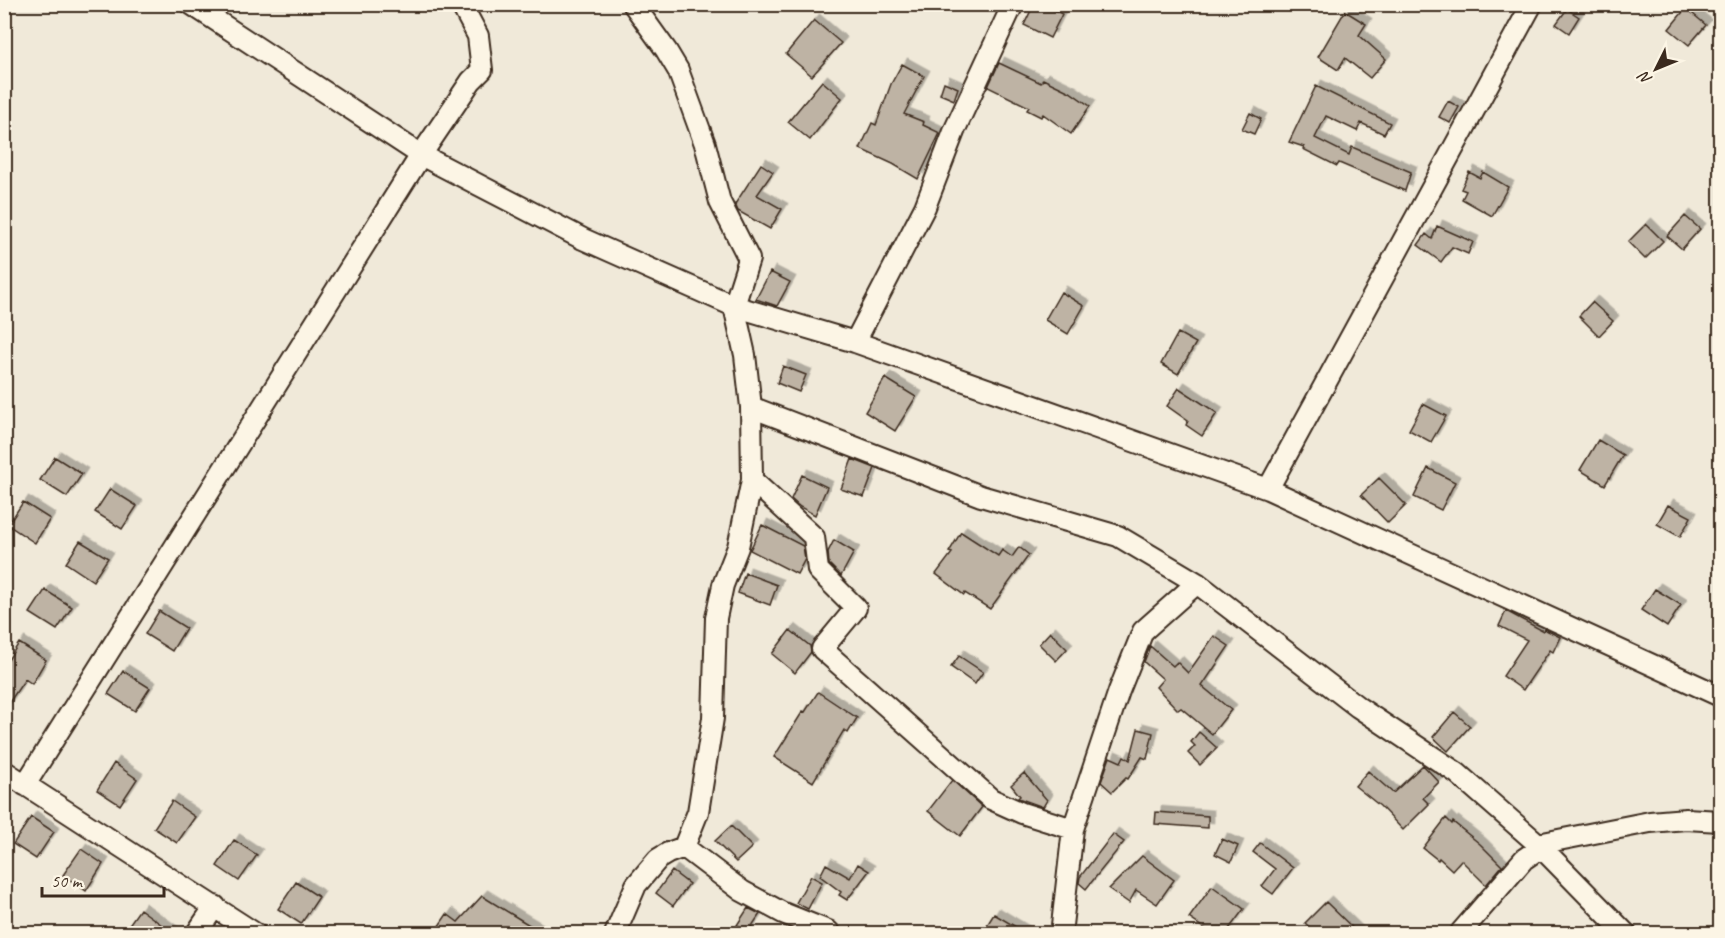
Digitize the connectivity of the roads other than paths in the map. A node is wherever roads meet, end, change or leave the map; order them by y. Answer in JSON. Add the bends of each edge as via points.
{"nodes":[{"id":1,"x":191,"y":4,"type":"edge"},
{"id":2,"x":461,"y":4,"type":"edge"},
{"id":3,"x":633,"y":4,"type":"edge"},
{"id":4,"x":1013,"y":4,"type":"edge"},
{"id":5,"x":1532,"y":4,"type":"edge"},
{"id":6,"x":421,"y":155,"type":"junction"},
{"id":7,"x":734,"y":306,"type":"junction"},
{"id":8,"x":855,"y":342,"type":"junction"},
{"id":9,"x":751,"y":407,"type":"junction"},
{"id":10,"x":752,"y":480,"type":"junction"},
{"id":11,"x":1268,"y":489,"type":"junction"},
{"id":12,"x":1197,"y":583,"type":"junction"},
{"id":13,"x":1720,"y":696,"type":"edge"},
{"id":14,"x":4,"y":771,"type":"edge"},
{"id":15,"x":25,"y":785,"type":"junction"},
{"id":16,"x":1720,"y":821,"type":"edge"},
{"id":17,"x":1073,"y":829,"type":"junction"},
{"id":18,"x":1538,"y":844,"type":"junction"},
{"id":19,"x":684,"y":847,"type":"junction"},
{"id":20,"x":215,"y":906,"type":"junction"},
{"id":21,"x":1461,"y":932,"type":"dead end"},
{"id":22,"x":196,"y":933,"type":"edge"},
{"id":23,"x":256,"y":933,"type":"edge"},
{"id":24,"x":615,"y":933,"type":"edge"},
{"id":25,"x":831,"y":933,"type":"edge"},
{"id":26,"x":1061,"y":933,"type":"edge"},
{"id":27,"x":1626,"y":933,"type":"edge"}],
"edges":[{"from":1,"to":6,"type":"street"},
{"from":2,"to":6,"type":"street","via":[[478,36],[482,70]]},
{"from":3,"to":7,"type":"street","via":[[678,70],[705,144],[720,202],[749,259]]},
{"from":4,"to":8,"type":"street","via":[[955,129],[925,207]]},
{"from":5,"to":11,"type":"street"},
{"from":6,"to":7,"type":"street","via":[[583,239]]},
{"from":6,"to":15,"type":"street"},
{"from":7,"to":8,"type":"street"},
{"from":7,"to":9,"type":"street"},
{"from":8,"to":11,"type":"street"},
{"from":9,"to":10,"type":"street"},
{"from":9,"to":12,"type":"street","via":[[981,496],[1118,536]]},
{"from":10,"to":17,"type":"street","via":[[814,537],[818,570],[856,608],[822,649],[991,799]]},
{"from":10,"to":19,"type":"street","via":[[738,548],[723,585],[716,618],[713,718],[698,812]]},
{"from":11,"to":13,"type":"street"},
{"from":12,"to":17,"type":"street","via":[[1143,631],[1101,740]]},
{"from":12,"to":18,"type":"street","via":[[1358,708],[1457,772]]},
{"from":14,"to":15,"type":"street"},
{"from":15,"to":20,"type":"street"},
{"from":16,"to":18,"type":"street","via":[[1650,822]]},
{"from":17,"to":26,"type":"street"},
{"from":18,"to":21,"type":"street","via":[[1540,848],[1524,859]]},
{"from":18,"to":27,"type":"street"},
{"from":19,"to":24,"type":"street","via":[[658,859],[636,885]]},
{"from":19,"to":25,"type":"street","via":[[742,891]]},
{"from":20,"to":22,"type":"street"},
{"from":20,"to":23,"type":"street"}]}
